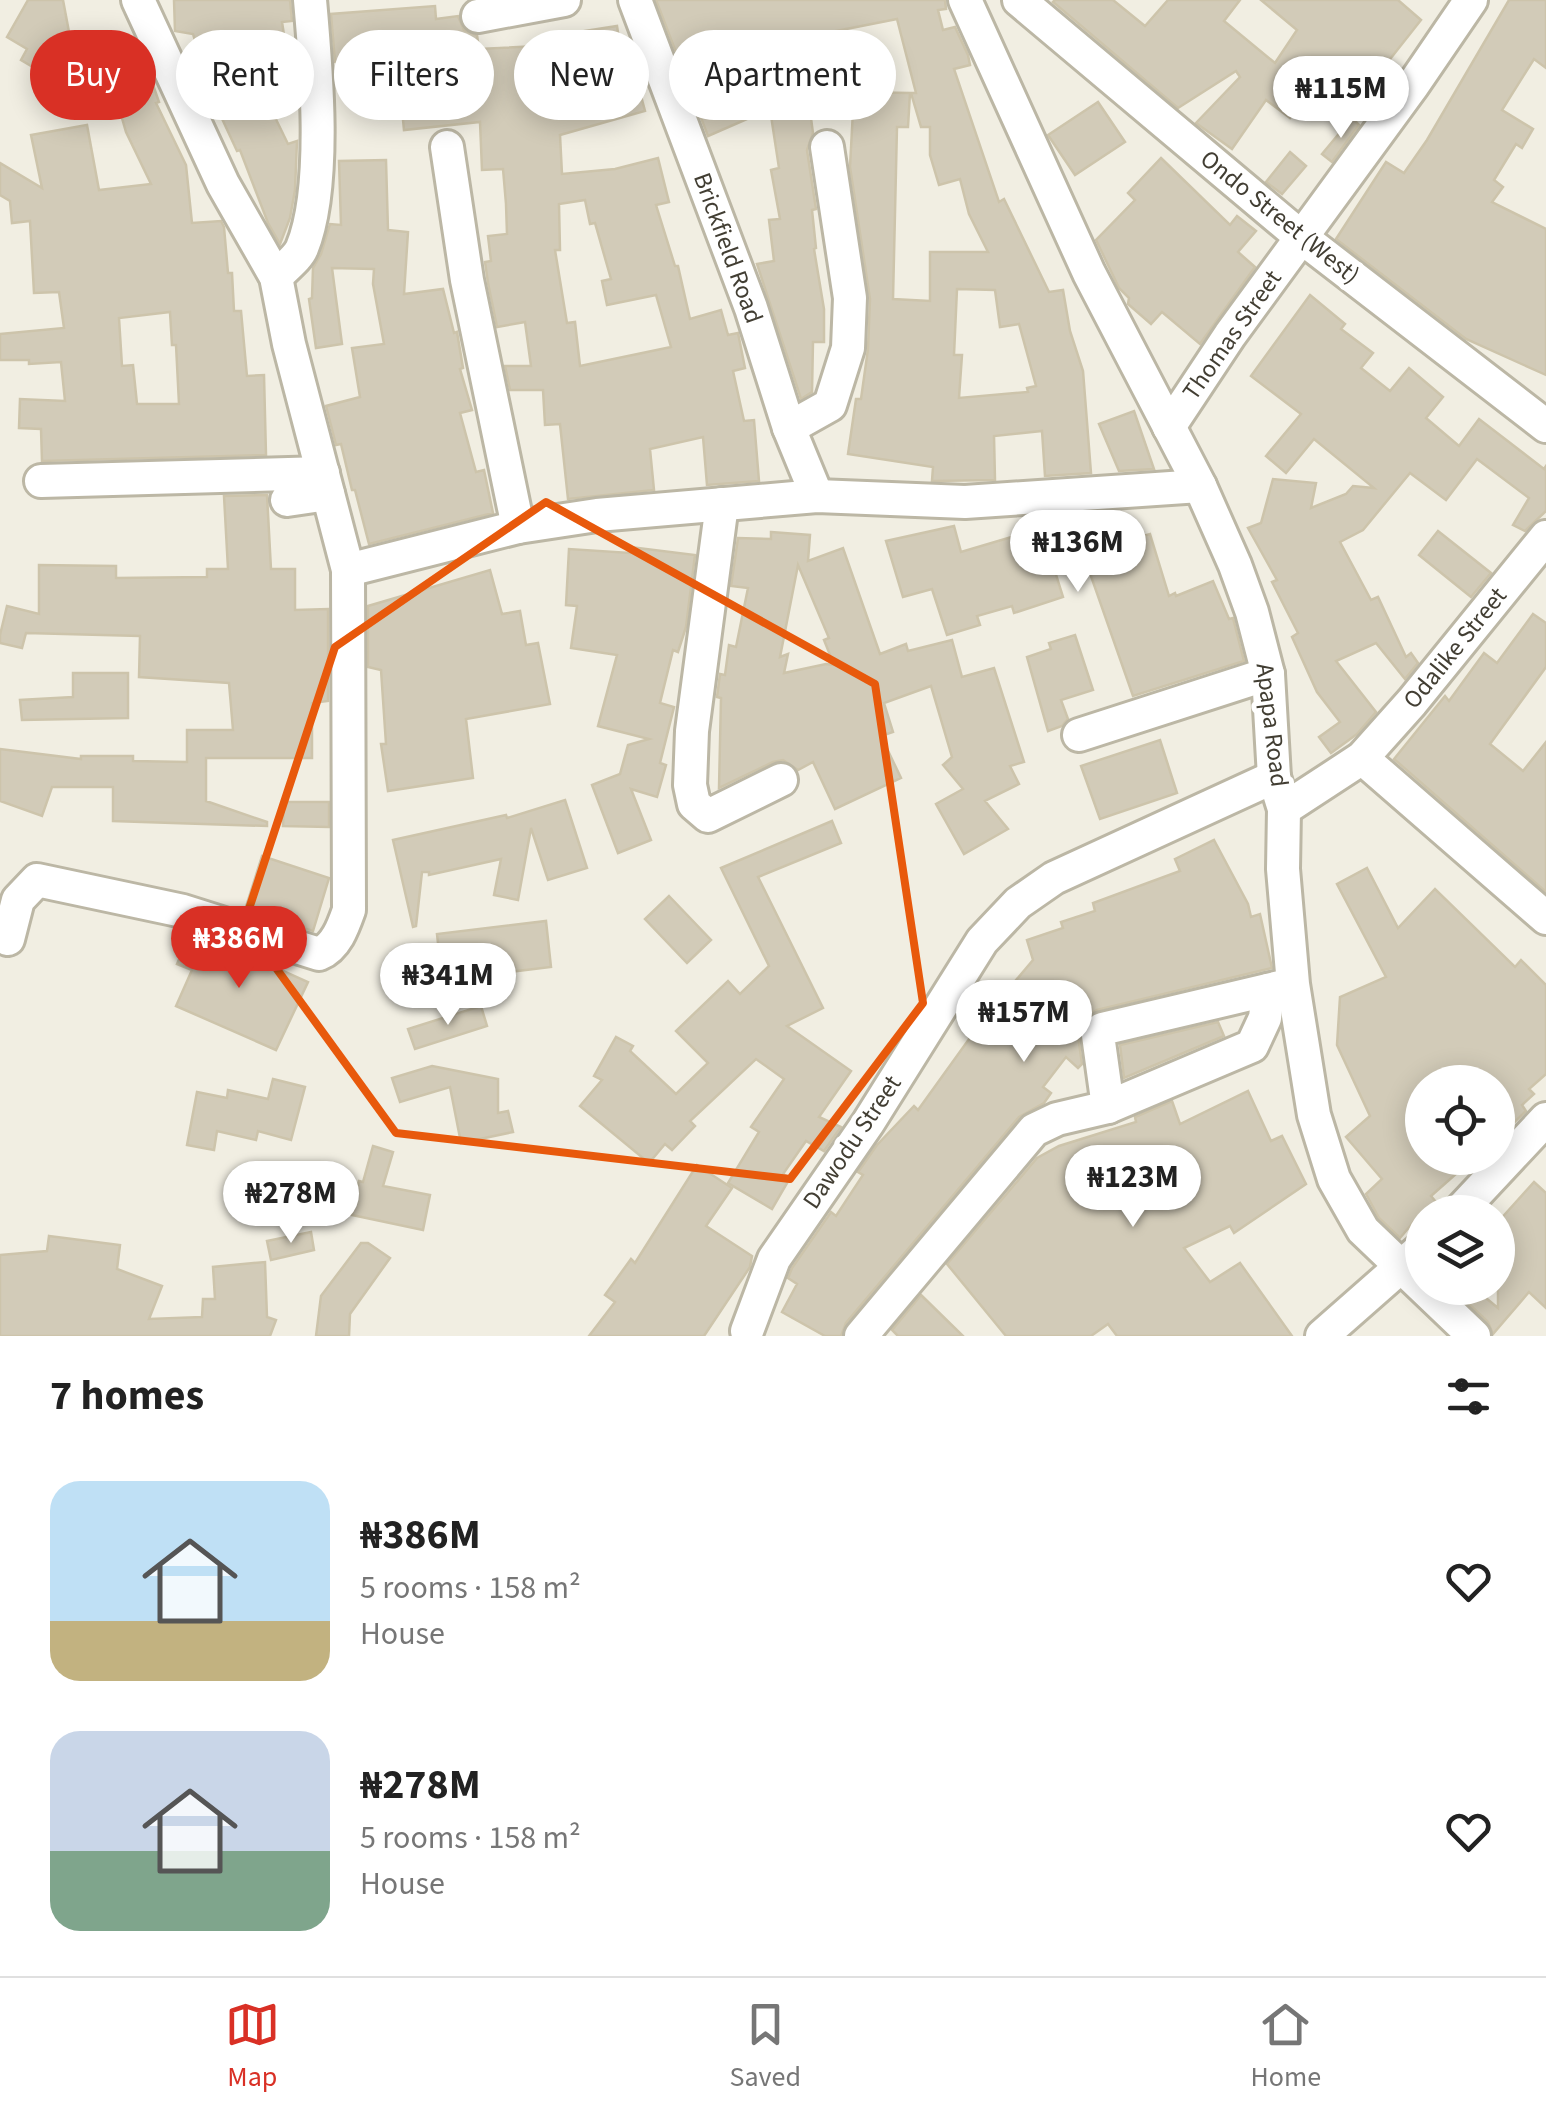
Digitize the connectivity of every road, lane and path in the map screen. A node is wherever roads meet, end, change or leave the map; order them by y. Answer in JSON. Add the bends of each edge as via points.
{"nodes":[{"id":1,"x":138,"y":0,"type":"edge"},
{"id":2,"x":310,"y":0,"type":"edge"},
{"id":3,"x":564,"y":0,"type":"edge"},
{"id":4,"x":636,"y":0,"type":"edge"},
{"id":5,"x":964,"y":0,"type":"edge"},
{"id":6,"x":1019,"y":0,"type":"edge"},
{"id":7,"x":1472,"y":0,"type":"edge"},
{"id":8,"x":478,"y":16,"type":"dead end"},
{"id":9,"x":447,"y":146,"type":"dead end"},
{"id":10,"x":827,"y":147,"type":"dead end"},
{"id":11,"x":1301,"y":236,"type":"junction"},
{"id":12,"x":276,"y":277,"type":"junction"},
{"id":13,"x":1546,"y":426,"type":"edge"},
{"id":14,"x":1169,"y":427,"type":"junction"},
{"id":15,"x":789,"y":428,"type":"junction"},
{"id":16,"x":41,"y":481,"type":"dead end"},
{"id":17,"x":326,"y":483,"type":"junction"},
{"id":18,"x":1200,"y":486,"type":"junction"},
{"id":19,"x":817,"y":496,"type":"junction"},
{"id":20,"x":287,"y":500,"type":"dead end"},
{"id":21,"x":722,"y":504,"type":"junction"},
{"id":22,"x":518,"y":527,"type":"junction"},
{"id":23,"x":1546,"y":537,"type":"edge"},
{"id":24,"x":348,"y":570,"type":"junction"},
{"id":25,"x":1268,"y":674,"type":"junction"},
{"id":26,"x":1078,"y":735,"type":"dead end"},
{"id":27,"x":1362,"y":758,"type":"junction"},
{"id":28,"x":1274,"y":777,"type":"junction"},
{"id":29,"x":781,"y":780,"type":"dead end"},
{"id":30,"x":1284,"y":809,"type":"junction"},
{"id":31,"x":1546,"y":918,"type":"edge"},
{"id":32,"x":8,"y":939,"type":"dead end"},
{"id":33,"x":1281,"y":987,"type":"junction"},
{"id":34,"x":1108,"y":1106,"type":"junction"},
{"id":35,"x":1546,"y":1120,"type":"edge"},
{"id":36,"x":1475,"y":1195,"type":"edge"},
{"id":37,"x":1405,"y":1254,"type":"edge"},
{"id":38,"x":1405,"y":1264,"type":"edge"},
{"id":39,"x":1449,"y":1305,"type":"edge"},
{"id":40,"x":746,"y":1331,"type":"dead end"},
{"id":41,"x":861,"y":1336,"type":"edge"},
{"id":42,"x":1322,"y":1336,"type":"edge"},
{"id":43,"x":1474,"y":1336,"type":"edge"}],
"edges":[{"from":1,"to":12,"type":"street","via":[[222,184]]},
{"from":2,"to":12,"type":"street","via":[[316,182],[301,250]]},
{"from":3,"to":8,"type":"street"},
{"from":4,"to":15,"type":"street","name":"Brickfield Road"},
{"from":5,"to":14,"type":"street","name":"Apapa Road","via":[[1089,273]]},
{"from":6,"to":11,"type":"street","name":"Ondo Street (West)"},
{"from":7,"to":11,"type":"street","name":"Thomas Street"},
{"from":9,"to":22,"type":"street"},
{"from":10,"to":15,"type":"street","via":[[850,298],[848,348],[830,406]]},
{"from":11,"to":13,"type":"street","name":"Ondo Street (West)"},
{"from":11,"to":14,"type":"street","name":"Thomas Street"},
{"from":12,"to":17,"type":"street"},
{"from":14,"to":18,"type":"street","name":"Apapa Road"},
{"from":15,"to":19,"type":"street","name":"Brickfield Road"},
{"from":16,"to":17,"type":"street"},
{"from":17,"to":20,"type":"street"},
{"from":17,"to":24,"type":"street"},
{"from":18,"to":19,"type":"street","via":[[965,502]]},
{"from":18,"to":25,"type":"street","name":"Apapa Road","via":[[1235,565]]},
{"from":19,"to":21,"type":"street"},
{"from":21,"to":22,"type":"street"},
{"from":21,"to":29,"type":"street","via":[[692,731],[694,804],[708,816]]},
{"from":22,"to":24,"type":"street"},
{"from":23,"to":27,"type":"street","name":"Odalike Street"},
{"from":24,"to":32,"type":"street","via":[[349,910],[326,951],[37,880],[18,900]]},
{"from":25,"to":26,"type":"street"},
{"from":25,"to":28,"type":"street","name":"Apapa Road"},
{"from":27,"to":30,"type":"street","name":"Odalike Street"},
{"from":27,"to":31,"type":"street"},
{"from":28,"to":30,"type":"street","name":"Apapa Road"},
{"from":28,"to":40,"type":"street","name":"Dawodu Street","via":[[1054,878],[1018,903],[982,941],[774,1260]]},
{"from":30,"to":33,"type":"street","name":"Apapa Road"},
{"from":33,"to":34,"type":"street","via":[[1252,1046]]},
{"from":33,"to":34,"type":"street","via":[[1102,1029]]},
{"from":33,"to":37,"type":"street","name":"Apapa Road","via":[[1334,1180],[1363,1230]]},
{"from":34,"to":41,"type":"street","via":[[1034,1130]]},
{"from":35,"to":36,"type":"street"},
{"from":38,"to":42,"type":"street"},
{"from":39,"to":43,"type":"street","name":"Apapa Road"}]}
